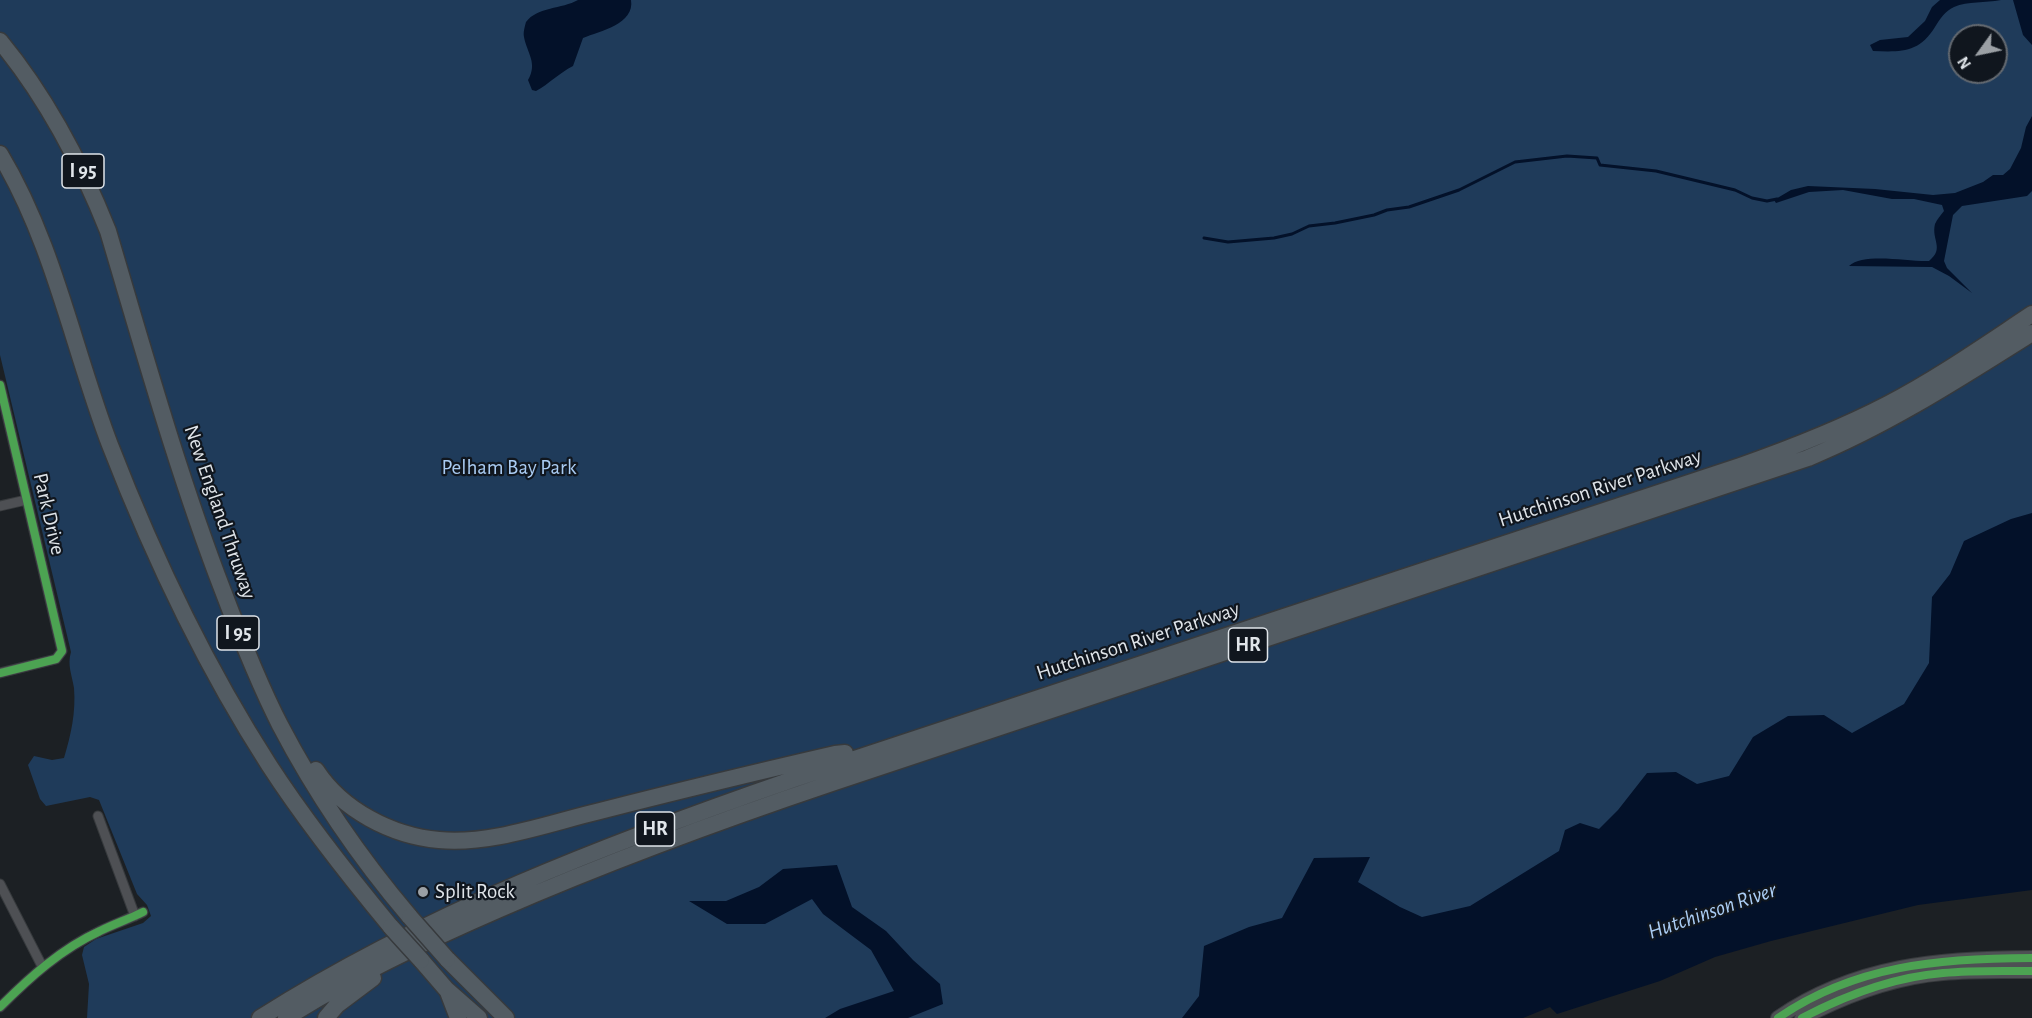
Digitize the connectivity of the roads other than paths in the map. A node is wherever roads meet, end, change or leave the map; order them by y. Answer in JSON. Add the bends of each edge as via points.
{"nodes":[{"id":1,"x":0,"y":41,"type":"edge"},
{"id":2,"x":0,"y":154,"type":"edge"},
{"id":3,"x":2032,"y":304,"type":"edge"},
{"id":4,"x":2032,"y":314,"type":"edge"},
{"id":5,"x":2032,"y":333,"type":"edge"},
{"id":6,"x":2000,"y":335,"type":"junction"},
{"id":7,"x":0,"y":385,"type":"edge"},
{"id":8,"x":26,"y":500,"type":"junction"},
{"id":9,"x":0,"y":506,"type":"edge"},
{"id":10,"x":0,"y":673,"type":"edge"},
{"id":11,"x":287,"y":738,"type":"junction"},
{"id":12,"x":875,"y":752,"type":"junction"},
{"id":13,"x":98,"y":816,"type":"dead end"},
{"id":14,"x":0,"y":884,"type":"edge"},
{"id":15,"x":426,"y":942,"type":"junction"},
{"id":16,"x":2032,"y":958,"type":"edge"},
{"id":17,"x":42,"y":966,"type":"junction"},
{"id":18,"x":2032,"y":971,"type":"edge"},
{"id":19,"x":446,"y":988,"type":"junction"},
{"id":20,"x":0,"y":1007,"type":"edge"},
{"id":21,"x":260,"y":1018,"type":"edge"},
{"id":22,"x":286,"y":1018,"type":"edge"},
{"id":23,"x":326,"y":1018,"type":"edge"},
{"id":24,"x":459,"y":1018,"type":"edge"},
{"id":25,"x":479,"y":1018,"type":"edge"},
{"id":26,"x":506,"y":1018,"type":"edge"},
{"id":27,"x":1778,"y":1018,"type":"edge"},
{"id":28,"x":1802,"y":1018,"type":"edge"}],
"edges":[{"from":1,"to":11,"type":"highway","name":"New England Thruway","number":"I 95","via":[[54,118],[92,192],[108,231],[205,545],[240,637]]},
{"from":2,"to":19,"type":"highway","number":"I 95","bridge":true,"via":[[44,247],[121,475],[197,640],[277,778],[330,852]]},
{"from":3,"to":6,"type":"highway"},
{"from":4,"to":6,"type":"highway","name":"Hutchinson River Parkway","number":"HR"},
{"from":5,"to":15,"type":"highway","name":"Hutchinson River Parkway","number":"HR","via":[[1902,414],[1789,465],[746,812],[582,874]]},
{"from":6,"to":12,"type":"highway","name":"Hutchinson River Parkway","number":"HR","via":[[1888,404],[1774,454]]},
{"from":7,"to":8,"type":"street","name":"Park Drive"},
{"from":8,"to":9,"type":"street"},
{"from":8,"to":10,"type":"street","name":"Park Drive","via":[[62,651],[56,659]]},
{"from":11,"to":12,"type":"highway","via":[[334,792],[360,813],[408,834],[456,841],[503,835],[835,754]]},
{"from":11,"to":26,"type":"highway","name":"New England Thruway","number":"I 95","bridge":true,"via":[[329,810],[365,861],[447,959]]},
{"from":12,"to":21,"type":"highway","name":"Hutchinson River Parkway","number":"HR","via":[[682,819],[487,897],[378,949]]},
{"from":13,"to":17,"type":"street","via":[[139,914],[99,931]]},
{"from":14,"to":17,"type":"street"},
{"from":15,"to":22,"type":"highway","name":"Hutchinson River Parkway","number":"HR"},
{"from":15,"to":23,"type":"highway","via":[[343,1000]]},
{"from":16,"to":27,"type":"main road","via":[[1960,959],[1878,973],[1821,994]]},
{"from":17,"to":20,"type":"street"},
{"from":18,"to":28,"type":"main road","via":[[1919,976],[1852,995]]},
{"from":19,"to":24,"type":"highway"},
{"from":19,"to":25,"type":"highway","number":"I 95"}]}
